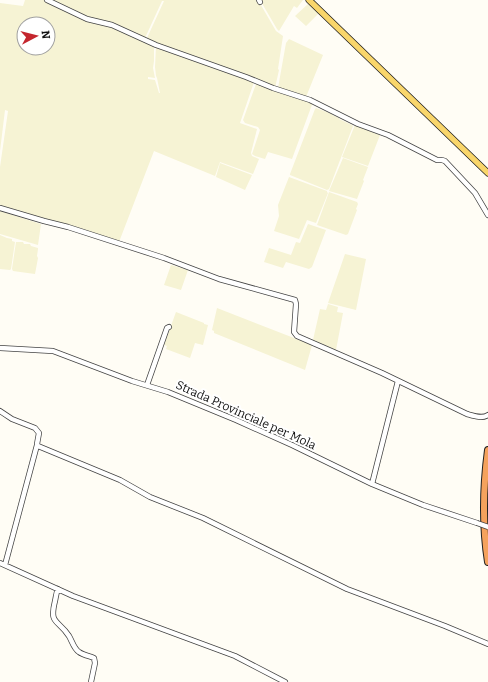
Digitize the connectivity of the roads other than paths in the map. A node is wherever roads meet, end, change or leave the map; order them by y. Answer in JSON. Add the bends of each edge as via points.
{"nodes":[{"id":1,"x":47,"y":0,"type":"edge"},
{"id":2,"x":309,"y":0,"type":"edge"},
{"id":3,"x":488,"y":173,"type":"edge"},
{"id":4,"x":0,"y":208,"type":"edge"},
{"id":5,"x":488,"y":216,"type":"edge"},
{"id":6,"x":169,"y":327,"type":"dead end"},
{"id":7,"x":0,"y":348,"type":"edge"},
{"id":8,"x":398,"y":381,"type":"junction"},
{"id":9,"x":147,"y":386,"type":"junction"},
{"id":10,"x":0,"y":411,"type":"edge"},
{"id":11,"x":488,"y":415,"type":"edge"},
{"id":12,"x":37,"y":445,"type":"junction"},
{"id":13,"x":488,"y":450,"type":"edge"},
{"id":14,"x":372,"y":484,"type":"junction"},
{"id":15,"x":488,"y":527,"type":"edge"},
{"id":16,"x":488,"y":562,"type":"edge"},
{"id":17,"x":2,"y":564,"type":"edge"},
{"id":18,"x":58,"y":589,"type":"junction"},
{"id":19,"x":488,"y":644,"type":"edge"},
{"id":20,"x":91,"y":682,"type":"edge"},
{"id":21,"x":285,"y":682,"type":"edge"}],
"edges":[{"from":1,"to":5,"type":"street","via":[[87,19],[112,25],[163,48],[310,100],[437,160],[445,161],[475,193]]},
{"from":2,"to":3,"type":"main road"},
{"from":4,"to":8,"type":"street","via":[[68,227],[219,279],[295,300],[295,334]]},
{"from":6,"to":9,"type":"street"},
{"from":7,"to":9,"type":"street","name":"Strada Provinciale per Mola","via":[[53,351]]},
{"from":8,"to":11,"type":"street","via":[[467,414],[482,417]]},
{"from":8,"to":14,"type":"street"},
{"from":9,"to":14,"type":"street","name":"Strada Provinciale per Mola","via":[[236,420]]},
{"from":10,"to":12,"type":"street","via":[[38,430],[40,433]]},
{"from":12,"to":17,"type":"street"},
{"from":12,"to":19,"type":"street","via":[[120,480],[150,497],[206,519],[347,589]]},
{"from":13,"to":16,"type":"highway","via":[[483,508]]},
{"from":14,"to":15,"type":"street","name":"Strada Provinciale per Mola","bridge":true},
{"from":17,"to":18,"type":"street"},
{"from":18,"to":20,"type":"street","via":[[53,616],[69,635],[77,650],[94,658]]},
{"from":18,"to":21,"type":"street","via":[[235,656]]}]}
